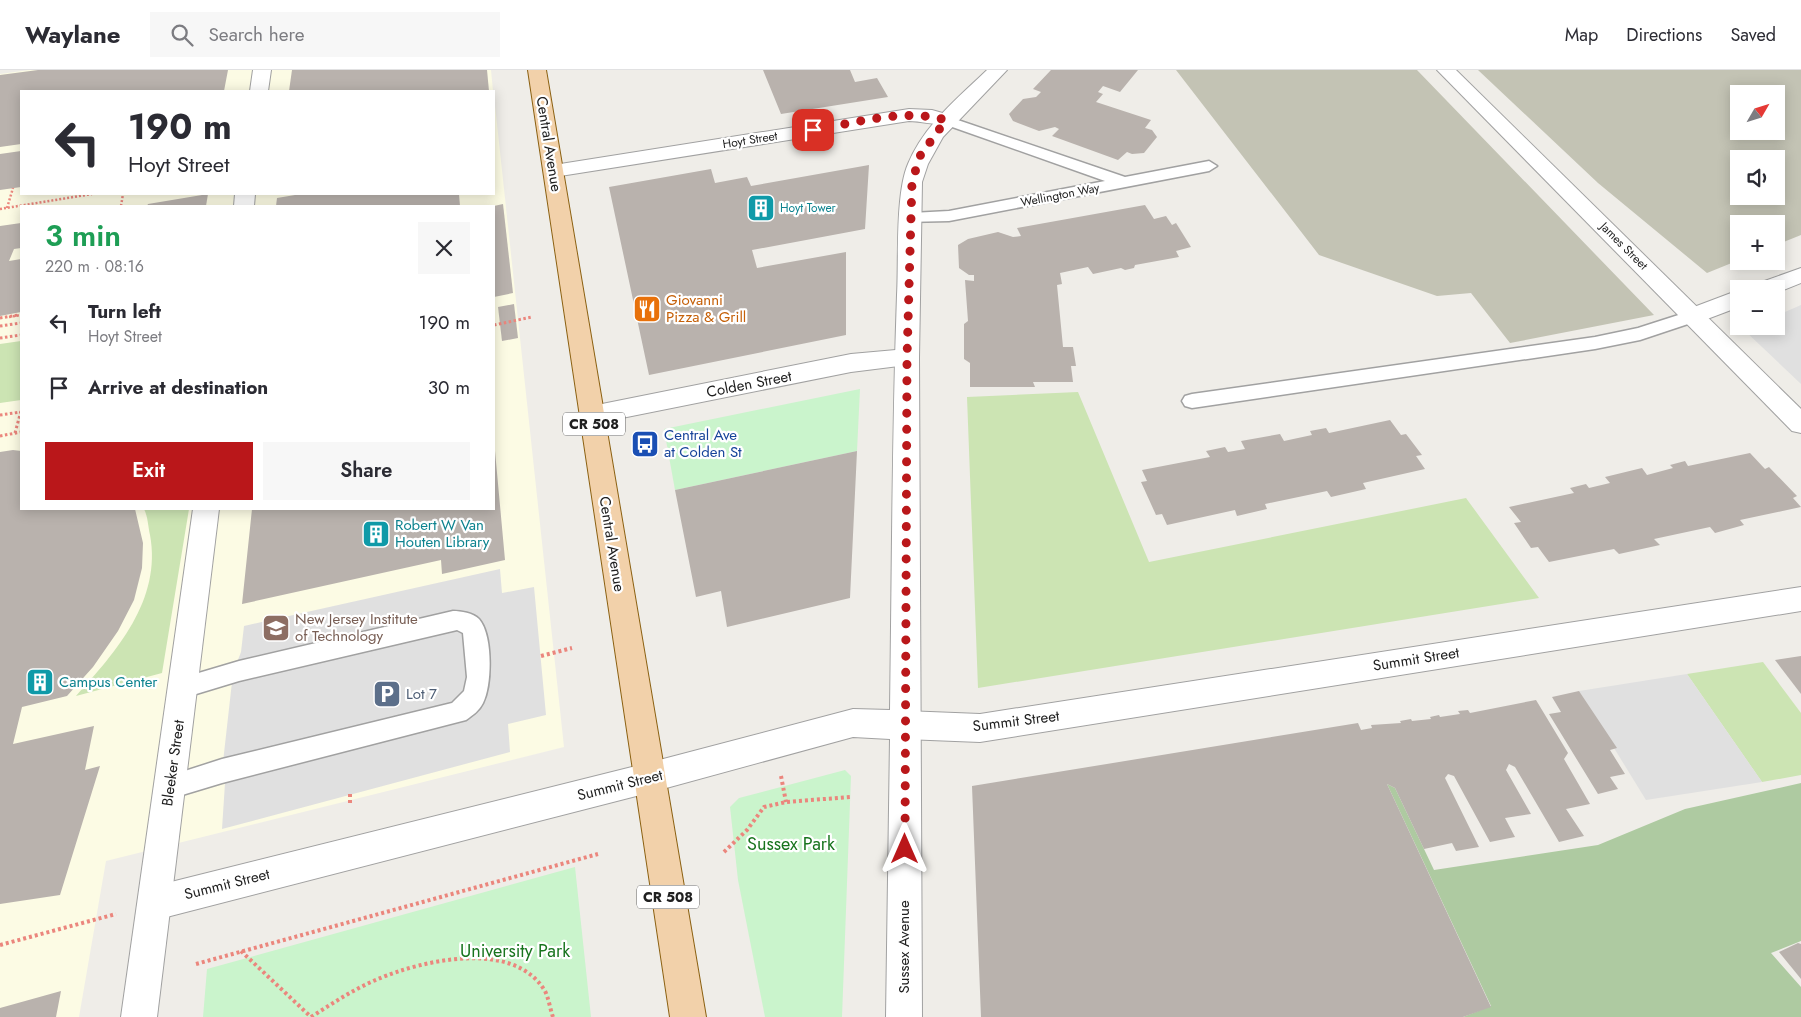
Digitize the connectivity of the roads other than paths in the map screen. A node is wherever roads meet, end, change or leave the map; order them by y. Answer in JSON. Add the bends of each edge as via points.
{"nodes":[{"id":1,"x":262,"y":70,"type":"edge"},
{"id":2,"x":538,"y":70,"type":"edge"},
{"id":3,"x":998,"y":70,"type":"edge"},
{"id":4,"x":1446,"y":70,"type":"edge"},
{"id":5,"x":259,"y":90,"type":"edge"},
{"id":6,"x":946,"y":120,"type":"junction"},
{"id":7,"x":1208,"y":166,"type":"dead end"},
{"id":8,"x":554,"y":171,"type":"junction"},
{"id":9,"x":1123,"y":182,"type":"junction"},
{"id":10,"x":911,"y":218,"type":"junction"},
{"id":11,"x":1800,"y":276,"type":"edge"},
{"id":12,"x":1785,"y":281,"type":"edge"},
{"id":13,"x":1730,"y":302,"type":"edge"},
{"id":14,"x":1694,"y":316,"type":"junction"},
{"id":15,"x":907,"y":358,"type":"junction"},
{"id":16,"x":1192,"y":401,"type":"dead end"},
{"id":17,"x":592,"y":415,"type":"junction"},
{"id":18,"x":1801,"y":424,"type":"edge"},
{"id":19,"x":206,"y":510,"type":"edge"},
{"id":20,"x":1801,"y":598,"type":"edge"},
{"id":21,"x":183,"y":687,"type":"junction"},
{"id":22,"x":906,"y":725,"type":"junction"},
{"id":23,"x":648,"y":778,"type":"junction"},
{"id":24,"x":170,"y":787,"type":"junction"},
{"id":25,"x":155,"y":903,"type":"junction"},
{"id":26,"x":139,"y":1017,"type":"edge"},
{"id":27,"x":688,"y":1017,"type":"edge"},
{"id":28,"x":904,"y":1017,"type":"edge"}],
"edges":[{"from":1,"to":5,"type":"street"},
{"from":2,"to":8,"type":"main road","name":"Central Avenue","number":"CR 508"},
{"from":3,"to":6,"type":"street","name":"Sussex Avenue"},
{"from":4,"to":14,"type":"street","name":"James Street"},
{"from":6,"to":8,"type":"street","name":"Hoyt Street","via":[[909,115]]},
{"from":6,"to":9,"type":"lane"},
{"from":6,"to":10,"type":"street","name":"Sussex Avenue","via":[[920,156],[912,182]]},
{"from":7,"to":9,"type":"lane","name":"Wellington Way"},
{"from":8,"to":17,"type":"main road","name":"Central Avenue","number":"CR 508"},
{"from":9,"to":10,"type":"lane","name":"Wellington Way","via":[[949,216]]},
{"from":10,"to":15,"type":"street","name":"Sussex Avenue"},
{"from":11,"to":12,"type":"street"},
{"from":13,"to":14,"type":"street"},
{"from":14,"to":16,"type":"lane","via":[[1640,334],[1595,343]]},
{"from":14,"to":18,"type":"street","name":"James Street"},
{"from":15,"to":17,"type":"street","name":"Colden Street","via":[[851,363]]},
{"from":15,"to":22,"type":"street","name":"Sussex Avenue"},
{"from":17,"to":23,"type":"main road","name":"Central Avenue","number":"CR 508"},
{"from":19,"to":21,"type":"street","name":"Bleeker Street"},
{"from":20,"to":22,"type":"street","name":"Summit Street","via":[[980,728]]},
{"from":21,"to":24,"type":"street","name":"Bleeker Street"},
{"from":21,"to":24,"type":"lane","via":[[453,621],[466,621],[474,631],[478,688],[472,703],[466,708]]},
{"from":22,"to":23,"type":"street","name":"Summit Street","via":[[853,723]]},
{"from":22,"to":28,"type":"street","name":"Sussex Avenue"},
{"from":23,"to":25,"type":"street","name":"Summit Street"},
{"from":23,"to":27,"type":"main road","name":"Central Avenue","number":"CR 508"},
{"from":24,"to":25,"type":"street","name":"Bleeker Street"},
{"from":25,"to":26,"type":"street","name":"Bleeker Street"}]}
